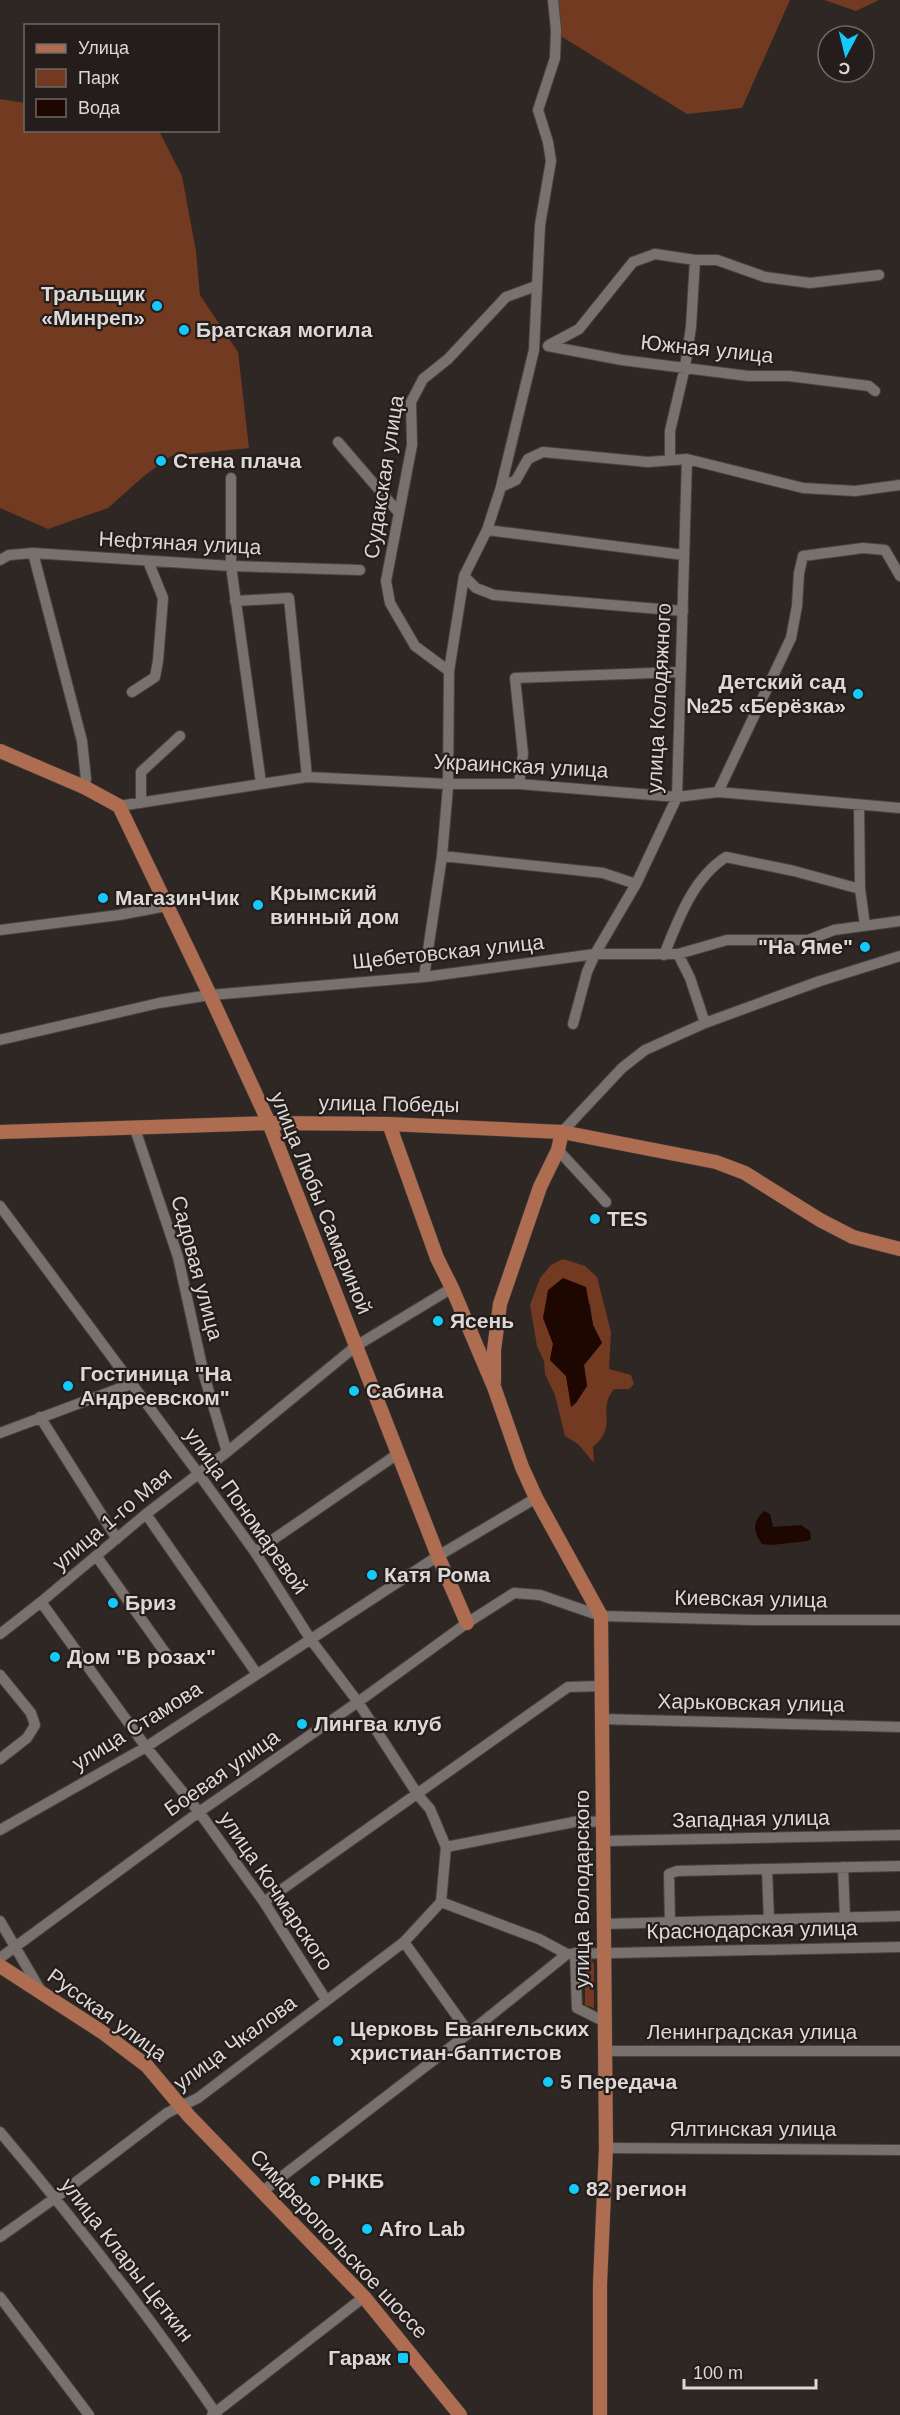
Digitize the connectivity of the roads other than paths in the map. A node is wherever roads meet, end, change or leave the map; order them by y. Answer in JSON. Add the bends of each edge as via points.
{"nodes":[{"id":1,"x":553,"y":0,"type":"edge"},
{"id":2,"x":695,"y":260,"type":"junction"},
{"id":3,"x":879,"y":275,"type":"dead end"},
{"id":4,"x":536,"y":286,"type":"junction"},
{"id":5,"x":549,"y":345,"type":"junction"},
{"id":6,"x":534,"y":350,"type":"junction"},
{"id":7,"x":685,"y":367,"type":"junction"},
{"id":8,"x":875,"y":391,"type":"dead end"},
{"id":9,"x":338,"y":442,"type":"dead end"},
{"id":10,"x":670,"y":459,"type":"junction"},
{"id":11,"x":687,"y":459,"type":"junction"},
{"id":12,"x":231,"y":478,"type":"dead end"},
{"id":13,"x":900,"y":485,"type":"edge"},
{"id":14,"x":501,"y":487,"type":"junction"},
{"id":15,"x":399,"y":513,"type":"junction"},
{"id":16,"x":487,"y":530,"type":"junction"},
{"id":17,"x":33,"y":553,"type":"junction"},
{"id":18,"x":684,"y":555,"type":"junction"},
{"id":19,"x":0,"y":560,"type":"edge"},
{"id":20,"x":148,"y":561,"type":"junction"},
{"id":21,"x":231,"y":566,"type":"junction"},
{"id":22,"x":360,"y":570,"type":"dead end"},
{"id":23,"x":464,"y":576,"type":"junction"},
{"id":24,"x":900,"y":576,"type":"edge"},
{"id":25,"x":235,"y":601,"type":"junction"},
{"id":26,"x":683,"y":610,"type":"junction"},
{"id":27,"x":449,"y":671,"type":"junction"},
{"id":28,"x":680,"y":672,"type":"junction"},
{"id":29,"x":132,"y":692,"type":"dead end"},
{"id":30,"x":180,"y":736,"type":"dead end"},
{"id":31,"x":0,"y":751,"type":"edge"},
{"id":32,"x":307,"y":777,"type":"junction"},
{"id":33,"x":261,"y":783,"type":"junction"},
{"id":34,"x":448,"y":784,"type":"junction"},
{"id":35,"x":519,"y":784,"type":"junction"},
{"id":36,"x":84,"y":787,"type":"junction"},
{"id":37,"x":718,"y":792,"type":"junction"},
{"id":38,"x":677,"y":798,"type":"junction"},
{"id":39,"x":141,"y":803,"type":"junction"},
{"id":40,"x":859,"y":805,"type":"junction"},
{"id":41,"x":119,"y":806,"type":"junction"},
{"id":42,"x":900,"y":808,"type":"edge"},
{"id":43,"x":442,"y":856,"type":"junction"},
{"id":44,"x":636,"y":884,"type":"junction"},
{"id":45,"x":860,"y":889,"type":"junction"},
{"id":46,"x":166,"y":906,"type":"junction"},
{"id":47,"x":900,"y":921,"type":"edge"},
{"id":48,"x":865,"y":925,"type":"junction"},
{"id":49,"x":0,"y":930,"type":"edge"},
{"id":50,"x":595,"y":954,"type":"junction"},
{"id":51,"x":678,"y":954,"type":"junction"},
{"id":52,"x":664,"y":955,"type":"junction"},
{"id":53,"x":900,"y":956,"type":"edge"},
{"id":54,"x":424,"y":977,"type":"junction"},
{"id":55,"x":210,"y":995,"type":"junction"},
{"id":56,"x":705,"y":1023,"type":"junction"},
{"id":57,"x":573,"y":1024,"type":"dead end"},
{"id":58,"x":0,"y":1040,"type":"edge"},
{"id":59,"x":269,"y":1123,"type":"junction"},
{"id":60,"x":389,"y":1124,"type":"junction"},
{"id":61,"x":135,"y":1129,"type":"junction"},
{"id":62,"x":0,"y":1132,"type":"edge"},
{"id":63,"x":562,"y":1132,"type":"junction"},
{"id":64,"x":558,"y":1150,"type":"junction"},
{"id":65,"x":606,"y":1202,"type":"dead end"},
{"id":66,"x":0,"y":1206,"type":"edge"},
{"id":67,"x":900,"y":1249,"type":"edge"},
{"id":68,"x":452,"y":1288,"type":"junction"},
{"id":69,"x":356,"y":1346,"type":"junction"},
{"id":70,"x":131,"y":1384,"type":"junction"},
{"id":71,"x":494,"y":1387,"type":"junction"},
{"id":72,"x":40,"y":1417,"type":"junction"},
{"id":73,"x":0,"y":1432,"type":"edge"},
{"id":74,"x":227,"y":1452,"type":"junction"},
{"id":75,"x":399,"y":1453,"type":"junction"},
{"id":76,"x":198,"y":1473,"type":"junction"},
{"id":77,"x":536,"y":1498,"type":"junction"},
{"id":78,"x":146,"y":1514,"type":"junction"},
{"id":79,"x":117,"y":1539,"type":"junction"},
{"id":80,"x":255,"y":1552,"type":"junction"},
{"id":81,"x":438,"y":1556,"type":"junction"},
{"id":82,"x":97,"y":1557,"type":"junction"},
{"id":83,"x":41,"y":1602,"type":"junction"},
{"id":84,"x":601,"y":1616,"type":"junction"},
{"id":85,"x":900,"y":1620,"type":"edge"},
{"id":86,"x":467,"y":1623,"type":"junction"},
{"id":87,"x":0,"y":1634,"type":"edge"},
{"id":88,"x":311,"y":1640,"type":"junction"},
{"id":89,"x":169,"y":1658,"type":"dead end"},
{"id":90,"x":257,"y":1674,"type":"junction"},
{"id":91,"x":0,"y":1675,"type":"edge"},
{"id":92,"x":602,"y":1686,"type":"junction"},
{"id":93,"x":358,"y":1702,"type":"junction"},
{"id":94,"x":602,"y":1719,"type":"junction"},
{"id":95,"x":900,"y":1726,"type":"edge"},
{"id":96,"x":146,"y":1747,"type":"junction"},
{"id":97,"x":0,"y":1759,"type":"edge"},
{"id":98,"x":418,"y":1795,"type":"junction"},
{"id":99,"x":198,"y":1812,"type":"junction"},
{"id":100,"x":602,"y":1822,"type":"junction"},
{"id":101,"x":0,"y":1830,"type":"edge"},
{"id":102,"x":900,"y":1836,"type":"edge"},
{"id":103,"x":603,"y":1842,"type":"junction"},
{"id":104,"x":446,"y":1847,"type":"junction"},
{"id":105,"x":900,"y":1866,"type":"edge"},
{"id":106,"x":843,"y":1867,"type":"junction"},
{"id":107,"x":767,"y":1869,"type":"junction"},
{"id":108,"x":264,"y":1902,"type":"junction"},
{"id":109,"x":441,"y":1902,"type":"junction"},
{"id":110,"x":900,"y":1916,"type":"edge"},
{"id":111,"x":845,"y":1918,"type":"junction"},
{"id":112,"x":769,"y":1920,"type":"junction"},
{"id":113,"x":0,"y":1921,"type":"edge"},
{"id":114,"x":670,"y":1923,"type":"junction"},
{"id":115,"x":604,"y":1924,"type":"junction"},
{"id":116,"x":404,"y":1942,"type":"junction"},
{"id":117,"x":17,"y":1947,"type":"junction"},
{"id":118,"x":900,"y":1947,"type":"edge"},
{"id":119,"x":604,"y":1953,"type":"junction"},
{"id":120,"x":571,"y":1954,"type":"junction"},
{"id":121,"x":0,"y":1959,"type":"edge"},
{"id":122,"x":0,"y":1966,"type":"edge"},
{"id":123,"x":42,"y":1993,"type":"junction"},
{"id":124,"x":327,"y":2000,"type":"junction"},
{"id":125,"x":603,"y":2021,"type":"junction"},
{"id":126,"x":469,"y":2033,"type":"junction"},
{"id":127,"x":604,"y":2051,"type":"junction"},
{"id":128,"x":900,"y":2051,"type":"edge"},
{"id":129,"x":182,"y":2107,"type":"junction"},
{"id":130,"x":0,"y":2132,"type":"edge"},
{"id":131,"x":606,"y":2148,"type":"junction"},
{"id":132,"x":900,"y":2150,"type":"edge"},
{"id":133,"x":263,"y":2191,"type":"junction"},
{"id":134,"x":55,"y":2198,"type":"junction"},
{"id":135,"x":0,"y":2237,"type":"edge"},
{"id":136,"x":0,"y":2297,"type":"edge"},
{"id":137,"x":364,"y":2297,"type":"junction"},
{"id":138,"x":214,"y":2414,"type":"edge"},
{"id":139,"x":89,"y":2415,"type":"edge"},
{"id":140,"x":460,"y":2415,"type":"edge"},
{"id":141,"x":600,"y":2415,"type":"edge"}],
"edges":[{"from":1,"to":4,"type":"street","via":[[555,58],[538,110],[551,161],[540,225]]},
{"from":2,"to":3,"type":"street","via":[[717,260],[765,277],[810,283]]},
{"from":2,"to":5,"type":"street","via":[[655,254],[633,262],[579,329]]},
{"from":2,"to":7,"type":"street"},
{"from":4,"to":6,"type":"street"},
{"from":4,"to":15,"type":"street","name":"Судакская улица","via":[[506,297],[423,379],[411,402],[412,444]]},
{"from":5,"to":6,"type":"street"},
{"from":5,"to":7,"type":"street","name":"Южная улица","via":[[622,360]]},
{"from":6,"to":14,"type":"street"},
{"from":7,"to":8,"type":"street","name":"Южная улица","via":[[857,384]]},
{"from":7,"to":10,"type":"street","via":[[670,431]]},
{"from":9,"to":15,"type":"street"},
{"from":10,"to":11,"type":"street"},
{"from":10,"to":14,"type":"street","via":[[648,462],[543,452],[528,459],[516,480]]},
{"from":11,"to":13,"type":"street","via":[[803,488],[855,491]]},
{"from":11,"to":18,"type":"street","name":"улица Колодяжного"},
{"from":12,"to":21,"type":"street"},
{"from":14,"to":16,"type":"street"},
{"from":15,"to":27,"type":"street","name":"Судакская улица","via":[[386,581],[390,603],[415,646]]},
{"from":16,"to":18,"type":"street"},
{"from":16,"to":23,"type":"street"},
{"from":17,"to":19,"type":"street","name":"Нефтяная улица","via":[[9,555]]},
{"from":17,"to":20,"type":"street","name":"Нефтяная улица"},
{"from":17,"to":36,"type":"street","via":[[82,741]]},
{"from":18,"to":26,"type":"street","name":"улица Колодяжного"},
{"from":20,"to":21,"type":"street","name":"Нефтяная улица"},
{"from":20,"to":29,"type":"street","via":[[163,598],[158,661],[155,677]]},
{"from":21,"to":22,"type":"street","name":"Нефтяная улица"},
{"from":21,"to":25,"type":"street"},
{"from":23,"to":26,"type":"street","via":[[476,588],[494,595]]},
{"from":23,"to":27,"type":"street"},
{"from":24,"to":37,"type":"street","via":[[885,550],[863,548],[803,556],[791,638]]},
{"from":25,"to":32,"type":"street","via":[[289,598]]},
{"from":25,"to":33,"type":"street"},
{"from":26,"to":28,"type":"street","name":"улица Колодяжного"},
{"from":27,"to":34,"type":"street"},
{"from":28,"to":35,"type":"street","via":[[514,678],[523,754]]},
{"from":28,"to":38,"type":"street","name":"улица Колодяжного"},
{"from":30,"to":39,"type":"street","via":[[141,772]]},
{"from":31,"to":36,"type":"main road"},
{"from":32,"to":33,"type":"street","name":"Украинская улица"},
{"from":32,"to":34,"type":"street","name":"Украинская улица"},
{"from":33,"to":39,"type":"street","name":"Украинская улица"},
{"from":34,"to":35,"type":"street","name":"Украинская улица"},
{"from":34,"to":43,"type":"street"},
{"from":35,"to":38,"type":"street","name":"Украинская улица"},
{"from":36,"to":41,"type":"main road"},
{"from":37,"to":38,"type":"street","name":"Украинская улица"},
{"from":37,"to":40,"type":"street","name":"Украинская улица"},
{"from":38,"to":44,"type":"street","name":"улица Колодяжного"},
{"from":39,"to":41,"type":"street","name":"Украинская улица"},
{"from":40,"to":42,"type":"street","name":"Украинская улица"},
{"from":40,"to":45,"type":"street"},
{"from":41,"to":46,"type":"main road","name":"улица Любы Самариной"},
{"from":43,"to":44,"type":"street","via":[[603,873]]},
{"from":43,"to":54,"type":"street"},
{"from":44,"to":50,"type":"street","name":"улица Колодяжного"},
{"from":45,"to":48,"type":"street"},
{"from":45,"to":52,"type":"street","via":[[726,857],[712,866],[683,908]]},
{"from":46,"to":49,"type":"street"},
{"from":46,"to":55,"type":"main road","name":"улица Любы Самариной"},
{"from":47,"to":48,"type":"street","name":"Щебетовская улица"},
{"from":48,"to":51,"type":"street","name":"Щебетовская улица","via":[[834,930],[808,940],[727,940]]},
{"from":50,"to":52,"type":"street","name":"Щебетовская улица"},
{"from":50,"to":54,"type":"street","name":"Щебетовская улица"},
{"from":50,"to":57,"type":"street","name":"улица Колодяжного"},
{"from":51,"to":52,"type":"street","name":"Щебетовская улица"},
{"from":51,"to":56,"type":"street"},
{"from":53,"to":56,"type":"street"},
{"from":54,"to":55,"type":"street","name":"Щебетовская улица"},
{"from":55,"to":58,"type":"street","name":"Щебетовская улица"},
{"from":55,"to":59,"type":"main road","name":"улица Любы Самариной"},
{"from":56,"to":63,"type":"street","via":[[637,1056],[594,1094]]},
{"from":59,"to":60,"type":"main road","name":"улица Победы"},
{"from":59,"to":61,"type":"main road","name":"улица Победы"},
{"from":59,"to":69,"type":"main road","name":"улица Любы Самариной"},
{"from":60,"to":63,"type":"main road","name":"улица Победы"},
{"from":60,"to":68,"type":"main road","name":"улица Володарского","via":[[437,1258]]},
{"from":61,"to":62,"type":"main road","name":"улица Победы"},
{"from":61,"to":74,"type":"street","name":"Садовая улица","via":[[178,1257],[204,1375]]},
{"from":63,"to":64,"type":"main road","name":"улица Володарского"},
{"from":63,"to":67,"type":"main road","name":"улица Победы","via":[[716,1162],[745,1173],[853,1237]]},
{"from":64,"to":65,"type":"street"},
{"from":64,"to":71,"type":"main road","name":"улица Володарского","via":[[540,1187],[500,1304]]},
{"from":66,"to":70,"type":"street","name":"улица Пономаревой"},
{"from":68,"to":69,"type":"street","name":"улица 1-го Мая"},
{"from":68,"to":71,"type":"main road","name":"улица Володарского"},
{"from":69,"to":74,"type":"street","name":"улица 1-го Мая"},
{"from":69,"to":75,"type":"main road","name":"улица Любы Самариной"},
{"from":70,"to":72,"type":"street"},
{"from":70,"to":76,"type":"street","name":"улица Пономаревой"},
{"from":71,"to":77,"type":"main road","name":"улица Володарского"},
{"from":72,"to":73,"type":"street"},
{"from":72,"to":79,"type":"street"},
{"from":74,"to":76,"type":"street","name":"улица 1-го Мая"},
{"from":75,"to":80,"type":"street"},
{"from":75,"to":81,"type":"main road","name":"улица Любы Самариной"},
{"from":76,"to":78,"type":"street","name":"улица 1-го Мая"},
{"from":76,"to":80,"type":"street","name":"улица Пономаревой"},
{"from":77,"to":81,"type":"street","name":"улица Стамова"},
{"from":77,"to":84,"type":"main road","name":"улица Володарского"},
{"from":78,"to":79,"type":"street","name":"улица 1-го Мая"},
{"from":78,"to":90,"type":"street"},
{"from":79,"to":82,"type":"street","name":"улица 1-го Мая"},
{"from":80,"to":88,"type":"street","name":"улица Пономаревой"},
{"from":81,"to":86,"type":"main road","name":"улица Любы Самариной"},
{"from":81,"to":88,"type":"street","name":"улица Стамова"},
{"from":82,"to":83,"type":"street","name":"улица 1-го Мая"},
{"from":82,"to":89,"type":"street"},
{"from":83,"to":87,"type":"street","name":"улица 1-го Мая"},
{"from":83,"to":96,"type":"street","name":"улица Кочмарского"},
{"from":84,"to":85,"type":"street","name":"Киевская улица"},
{"from":84,"to":86,"type":"street","name":"Боевая улица","via":[[540,1595],[514,1593]]},
{"from":84,"to":92,"type":"main road","name":"улица Володарского"},
{"from":86,"to":93,"type":"street","name":"Боевая улица"},
{"from":88,"to":90,"type":"street","name":"улица Стамова"},
{"from":88,"to":93,"type":"street","name":"улица Пономаревой"},
{"from":90,"to":96,"type":"street","name":"улица Стамова"},
{"from":91,"to":97,"type":"street","via":[[31,1713],[35,1725],[27,1738]]},
{"from":92,"to":94,"type":"main road","name":"улица Володарского"},
{"from":92,"to":98,"type":"street","via":[[568,1687]]},
{"from":93,"to":98,"type":"street","name":"улица Пономаревой"},
{"from":93,"to":99,"type":"street","name":"Боевая улица"},
{"from":94,"to":95,"type":"street","name":"Харьковская улица"},
{"from":94,"to":100,"type":"main road","name":"улица Володарского"},
{"from":96,"to":99,"type":"street","name":"улица Кочмарского"},
{"from":96,"to":101,"type":"street","name":"улица Стамова"},
{"from":98,"to":104,"type":"street","name":"улица Пономаревой","via":[[430,1809]]},
{"from":98,"to":108,"type":"street"},
{"from":99,"to":108,"type":"street","name":"улица Кочмарского"},
{"from":99,"to":117,"type":"street","name":"Боевая улица"},
{"from":100,"to":103,"type":"main road","name":"улица Володарского"},
{"from":100,"to":104,"type":"street","via":[[579,1821]]},
{"from":102,"to":103,"type":"street","name":"Западная улица"},
{"from":103,"to":115,"type":"main road","name":"улица Володарского"},
{"from":104,"to":109,"type":"street"},
{"from":105,"to":106,"type":"street"},
{"from":106,"to":107,"type":"street"},
{"from":106,"to":111,"type":"street"},
{"from":107,"to":112,"type":"street"},
{"from":107,"to":114,"type":"street","via":[[677,1871],[669,1875]]},
{"from":108,"to":124,"type":"street","name":"улица Кочмарского"},
{"from":109,"to":116,"type":"street","name":"улица Чкалова"},
{"from":109,"to":120,"type":"street"},
{"from":110,"to":111,"type":"street"},
{"from":111,"to":112,"type":"street"},
{"from":112,"to":114,"type":"street"},
{"from":113,"to":117,"type":"street"},
{"from":114,"to":115,"type":"street"},
{"from":115,"to":119,"type":"main road","name":"улица Володарского"},
{"from":116,"to":124,"type":"street","name":"улица Чкалова"},
{"from":116,"to":126,"type":"street"},
{"from":117,"to":121,"type":"street","name":"Боевая улица"},
{"from":117,"to":123,"type":"street"},
{"from":118,"to":119,"type":"street","name":"Краснодарская улица"},
{"from":119,"to":120,"type":"street","name":"Краснодарская улица"},
{"from":119,"to":125,"type":"main road","name":"улица Володарского"},
{"from":120,"to":125,"type":"street","via":[[577,2008]]},
{"from":120,"to":126,"type":"street"},
{"from":122,"to":123,"type":"main road","name":"Русская улица"},
{"from":123,"to":129,"type":"main road","name":"Русская улица","via":[[147,2066]]},
{"from":124,"to":129,"type":"street","name":"улица Чкалова"},
{"from":125,"to":127,"type":"main road","name":"улица Володарского"},
{"from":126,"to":133,"type":"street"},
{"from":127,"to":128,"type":"street","name":"Ленинградская улица"},
{"from":127,"to":131,"type":"main road","name":"улица Володарского"},
{"from":129,"to":133,"type":"main road","name":"Симферопольское шоссе"},
{"from":129,"to":134,"type":"street","name":"улица Чкалова","via":[[167,2113]]},
{"from":130,"to":134,"type":"street","name":"улица Клары Цеткин"},
{"from":131,"to":132,"type":"street","name":"Ялтинская улица"},
{"from":131,"to":141,"type":"main road","name":"улица Володарского"},
{"from":133,"to":137,"type":"main road","name":"Симферопольское шоссе"},
{"from":134,"to":135,"type":"street","name":"улица Чкалова"},
{"from":134,"to":138,"type":"street","name":"улица Клары Цеткин","via":[[171,2347]]},
{"from":136,"to":139,"type":"street"},
{"from":137,"to":138,"type":"street"},
{"from":137,"to":140,"type":"main road","name":"Симферопольское шоссе"}]}
